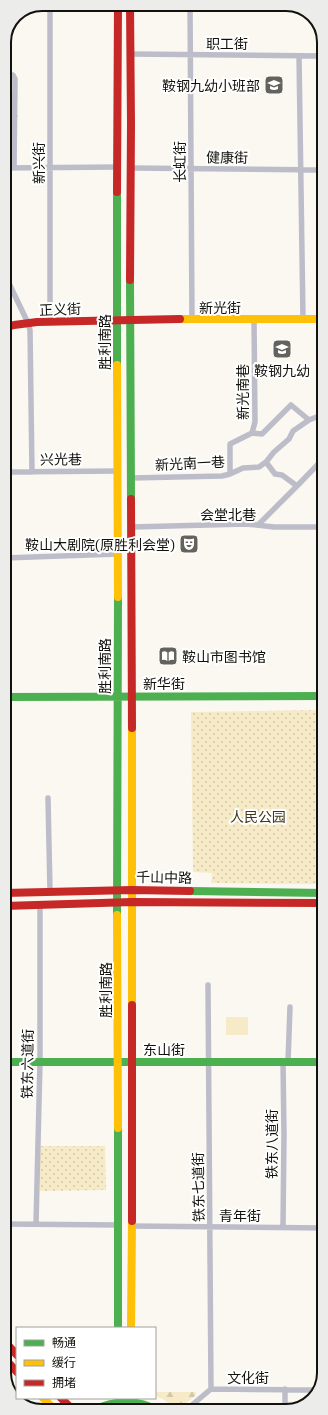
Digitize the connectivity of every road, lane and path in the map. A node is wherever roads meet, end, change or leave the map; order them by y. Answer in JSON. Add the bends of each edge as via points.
{"nodes":[{"id":1,"x":50,"y":11,"type":"edge"},
{"id":2,"x":118,"y":11,"type":"edge"},
{"id":3,"x":130,"y":11,"type":"edge"},
{"id":4,"x":190,"y":11,"type":"edge"},
{"id":5,"x":131,"y":54,"type":"junction"},
{"id":6,"x":192,"y":55,"type":"junction"},
{"id":7,"x":300,"y":56,"type":"junction"},
{"id":8,"x":317,"y":56,"type":"edge"},
{"id":9,"x":11,"y":75,"type":"edge"},
{"id":10,"x":11,"y":96,"type":"edge"},
{"id":11,"x":15,"y":96,"type":"junction"},
{"id":12,"x":11,"y":116,"type":"edge"},
{"id":13,"x":15,"y":116,"type":"junction"},
{"id":14,"x":118,"y":167,"type":"junction"},
{"id":15,"x":14,"y":168,"type":"joint"},
{"id":16,"x":50,"y":168,"type":"junction"},
{"id":17,"x":131,"y":168,"type":"junction"},
{"id":18,"x":191,"y":168,"type":"junction"},
{"id":19,"x":300,"y":170,"type":"junction"},
{"id":20,"x":317,"y":170,"type":"edge"},
{"id":21,"x":11,"y":288,"type":"edge"},
{"id":22,"x":254,"y":319,"type":"junction"},
{"id":23,"x":303,"y":319,"type":"junction"},
{"id":24,"x":317,"y":319,"type":"edge"},
{"id":25,"x":117,"y":320,"type":"junction"},
{"id":26,"x":130,"y":320,"type":"junction"},
{"id":27,"x":192,"y":320,"type":"junction"},
{"id":28,"x":50,"y":322,"type":"junction"},
{"id":29,"x":28,"y":323,"type":"junction"},
{"id":30,"x":11,"y":326,"type":"edge"},
{"id":31,"x":317,"y":417,"type":"edge"},
{"id":32,"x":309,"y":420,"type":"junction"},
{"id":33,"x":252,"y":433,"type":"junction"},
{"id":34,"x":266,"y":462,"type":"junction"},
{"id":35,"x":317,"y":465,"type":"edge"},
{"id":36,"x":118,"y":471,"type":"junction"},
{"id":37,"x":11,"y":472,"type":"edge"},
{"id":38,"x":32,"y":472,"type":"junction"},
{"id":39,"x":230,"y":474,"type":"junction"},
{"id":40,"x":132,"y":478,"type":"junction"},
{"id":41,"x":297,"y":486,"type":"junction"},
{"id":42,"x":258,"y":525,"type":"junction"},
{"id":43,"x":132,"y":527,"type":"junction"},
{"id":44,"x":317,"y":527,"type":"edge"},
{"id":45,"x":118,"y":554,"type":"junction"},
{"id":46,"x":11,"y":558,"type":"edge"},
{"id":47,"x":117,"y":696,"type":"junction"},
{"id":48,"x":132,"y":696,"type":"junction"},
{"id":49,"x":317,"y":696,"type":"edge"},
{"id":50,"x":11,"y":697,"type":"edge"},
{"id":51,"x":48,"y":798,"type":"dead end"},
{"id":52,"x":118,"y":890,"type":"junction"},
{"id":53,"x":132,"y":890,"type":"junction"},
{"id":54,"x":50,"y":892,"type":"junction"},
{"id":55,"x":11,"y":893,"type":"edge"},
{"id":56,"x":317,"y":893,"type":"edge"},
{"id":57,"x":132,"y":902,"type":"junction"},
{"id":58,"x":118,"y":903,"type":"junction"},
{"id":59,"x":317,"y":903,"type":"edge"},
{"id":60,"x":40,"y":905,"type":"junction"},
{"id":61,"x":11,"y":906,"type":"edge"},
{"id":62,"x":208,"y":985,"type":"dead end"},
{"id":63,"x":290,"y":1008,"type":"dead end"},
{"id":64,"x":11,"y":1062,"type":"edge"},
{"id":65,"x":40,"y":1062,"type":"junction"},
{"id":66,"x":118,"y":1062,"type":"junction"},
{"id":67,"x":132,"y":1062,"type":"junction"},
{"id":68,"x":209,"y":1062,"type":"junction"},
{"id":69,"x":286,"y":1062,"type":"junction"},
{"id":70,"x":317,"y":1062,"type":"edge"},
{"id":71,"x":11,"y":1224,"type":"edge"},
{"id":72,"x":36,"y":1224,"type":"junction"},
{"id":73,"x":118,"y":1225,"type":"junction"},
{"id":74,"x":131,"y":1226,"type":"junction"},
{"id":75,"x":211,"y":1226,"type":"junction"},
{"id":76,"x":283,"y":1227,"type":"junction"},
{"id":77,"x":317,"y":1228,"type":"edge"},
{"id":78,"x":118,"y":1327,"type":"edge"},
{"id":79,"x":130,"y":1327,"type":"edge"},
{"id":80,"x":211,"y":1389,"type":"junction"},
{"id":81,"x":285,"y":1389,"type":"junction"},
{"id":82,"x":312,"y":1390,"type":"edge"},
{"id":83,"x":113,"y":1400,"type":"edge"},
{"id":84,"x":137,"y":1400,"type":"edge"},
{"id":85,"x":193,"y":1404,"type":"edge"},
{"id":86,"x":286,"y":1404,"type":"edge"}],
"edges":[{"from":1,"to":16,"type":"street","name":"新兴街"},
{"from":2,"to":14,"type":"main road","name":"胜利南路"},
{"from":3,"to":5,"type":"main road","name":"胜利南路"},
{"from":4,"to":6,"type":"street","name":"长虹街"},
{"from":5,"to":6,"type":"street","name":"职工街"},
{"from":5,"to":17,"type":"main road","name":"胜利南路"},
{"from":6,"to":7,"type":"street","name":"职工街"},
{"from":6,"to":18,"type":"street","name":"长虹街"},
{"from":7,"to":8,"type":"street","name":"职工街"},
{"from":7,"to":19,"type":"street"},
{"from":9,"to":11,"type":"street","via":[[15,79]]},
{"from":10,"to":11,"type":"street"},
{"from":11,"to":13,"type":"street"},
{"from":12,"to":13,"type":"street"},
{"from":13,"to":15,"type":"street"},
{"from":14,"to":16,"type":"street"},
{"from":14,"to":25,"type":"main road","name":"胜利南路"},
{"from":15,"to":16,"type":"street"},
{"from":16,"to":28,"type":"street","name":"新兴街"},
{"from":17,"to":18,"type":"street","name":"健康街"},
{"from":17,"to":26,"type":"main road","name":"胜利南路"},
{"from":18,"to":19,"type":"street","name":"健康街"},
{"from":18,"to":27,"type":"street","name":"长虹街"},
{"from":19,"to":20,"type":"street","name":"健康街"},
{"from":19,"to":23,"type":"street"},
{"from":21,"to":29,"type":"street"},
{"from":22,"to":23,"type":"main road","name":"新光街"},
{"from":22,"to":27,"type":"main road","name":"新光街"},
{"from":22,"to":33,"type":"street","name":"新光南巷","via":[[255,422]]},
{"from":23,"to":24,"type":"main road","name":"新光街"},
{"from":25,"to":26,"type":"main road","name":"新光街"},
{"from":25,"to":28,"type":"main road","name":"正义街"},
{"from":25,"to":36,"type":"main road","name":"胜利南路"},
{"from":26,"to":27,"type":"main road","name":"新光街"},
{"from":26,"to":40,"type":"main road","name":"胜利南路"},
{"from":28,"to":29,"type":"main road","name":"正义街"},
{"from":29,"to":30,"type":"main road","name":"正义街"},
{"from":29,"to":38,"type":"street","via":[[31,338]]},
{"from":31,"to":32,"type":"street"},
{"from":32,"to":33,"type":"street","via":[[291,405],[262,434]]},
{"from":32,"to":34,"type":"street","via":[[293,431],[289,439]]},
{"from":33,"to":39,"type":"street","name":"新光南巷","via":[[230,444]]},
{"from":34,"to":39,"type":"street","name":"新光南一巷"},
{"from":34,"to":41,"type":"street","via":[[275,474],[282,475]]},
{"from":35,"to":41,"type":"street"},
{"from":36,"to":38,"type":"street","name":"兴光巷"},
{"from":36,"to":45,"type":"main road","name":"胜利南路"},
{"from":37,"to":38,"type":"street","name":"兴光巷"},
{"from":39,"to":40,"type":"street","name":"新光南一巷"},
{"from":40,"to":43,"type":"main road","name":"胜利南路"},
{"from":41,"to":42,"type":"street"},
{"from":42,"to":43,"type":"street","name":"会堂北巷"},
{"from":42,"to":44,"type":"street","name":"会堂北巷"},
{"from":43,"to":48,"type":"main road","name":"胜利南路"},
{"from":45,"to":46,"type":"street"},
{"from":45,"to":47,"type":"main road","name":"胜利南路"},
{"from":47,"to":48,"type":"main road","name":"新华街"},
{"from":47,"to":50,"type":"main road","name":"新华街"},
{"from":47,"to":52,"type":"main road","name":"胜利南路"},
{"from":48,"to":49,"type":"main road","name":"新华街"},
{"from":48,"to":53,"type":"main road","name":"胜利南路"},
{"from":51,"to":54,"type":"street"},
{"from":52,"to":53,"type":"main road","name":"千山中路"},
{"from":52,"to":54,"type":"main road","name":"千山中路"},
{"from":52,"to":58,"type":"main road","name":"胜利南路"},
{"from":53,"to":56,"type":"main road","name":"千山中路"},
{"from":53,"to":57,"type":"main road","name":"胜利南路"},
{"from":54,"to":55,"type":"main road","name":"千山中路"},
{"from":57,"to":58,"type":"main road","name":"千山中路"},
{"from":57,"to":59,"type":"main road","name":"千山中路"},
{"from":57,"to":67,"type":"main road","name":"胜利南路"},
{"from":58,"to":60,"type":"main road","name":"千山中路"},
{"from":58,"to":66,"type":"main road","name":"胜利南路"},
{"from":60,"to":61,"type":"main road","name":"千山中路"},
{"from":60,"to":65,"type":"street","name":"铁东六道街"},
{"from":62,"to":68,"type":"street","name":"铁东七道街"},
{"from":63,"to":69,"type":"street","name":"铁东八道街"},
{"from":64,"to":65,"type":"main road","name":"东山街"},
{"from":65,"to":66,"type":"main road","name":"东山街"},
{"from":65,"to":72,"type":"street","name":"铁东六道街"},
{"from":66,"to":67,"type":"main road","name":"东山街"},
{"from":66,"to":73,"type":"main road","name":"胜利南路"},
{"from":67,"to":68,"type":"main road","name":"东山街"},
{"from":67,"to":74,"type":"main road","name":"胜利南路"},
{"from":68,"to":69,"type":"main road","name":"东山街"},
{"from":68,"to":75,"type":"street","name":"铁东七道街"},
{"from":69,"to":70,"type":"main road","name":"东山街"},
{"from":69,"to":76,"type":"street","name":"铁东八道街"},
{"from":71,"to":72,"type":"street"},
{"from":72,"to":73,"type":"street"},
{"from":73,"to":78,"type":"main road","name":"胜利南路"},
{"from":74,"to":75,"type":"street","name":"青年街"},
{"from":74,"to":79,"type":"main road","name":"胜利南路"},
{"from":75,"to":76,"type":"street","name":"青年街"},
{"from":75,"to":80,"type":"street","name":"铁东七道街"},
{"from":76,"to":77,"type":"street","name":"青年街"},
{"from":80,"to":81,"type":"street","name":"文化街"},
{"from":80,"to":85,"type":"street","name":"文化街"},
{"from":81,"to":82,"type":"street","name":"文化街"},
{"from":81,"to":86,"type":"street"},
{"from":83,"to":84,"type":"main road"}]}
